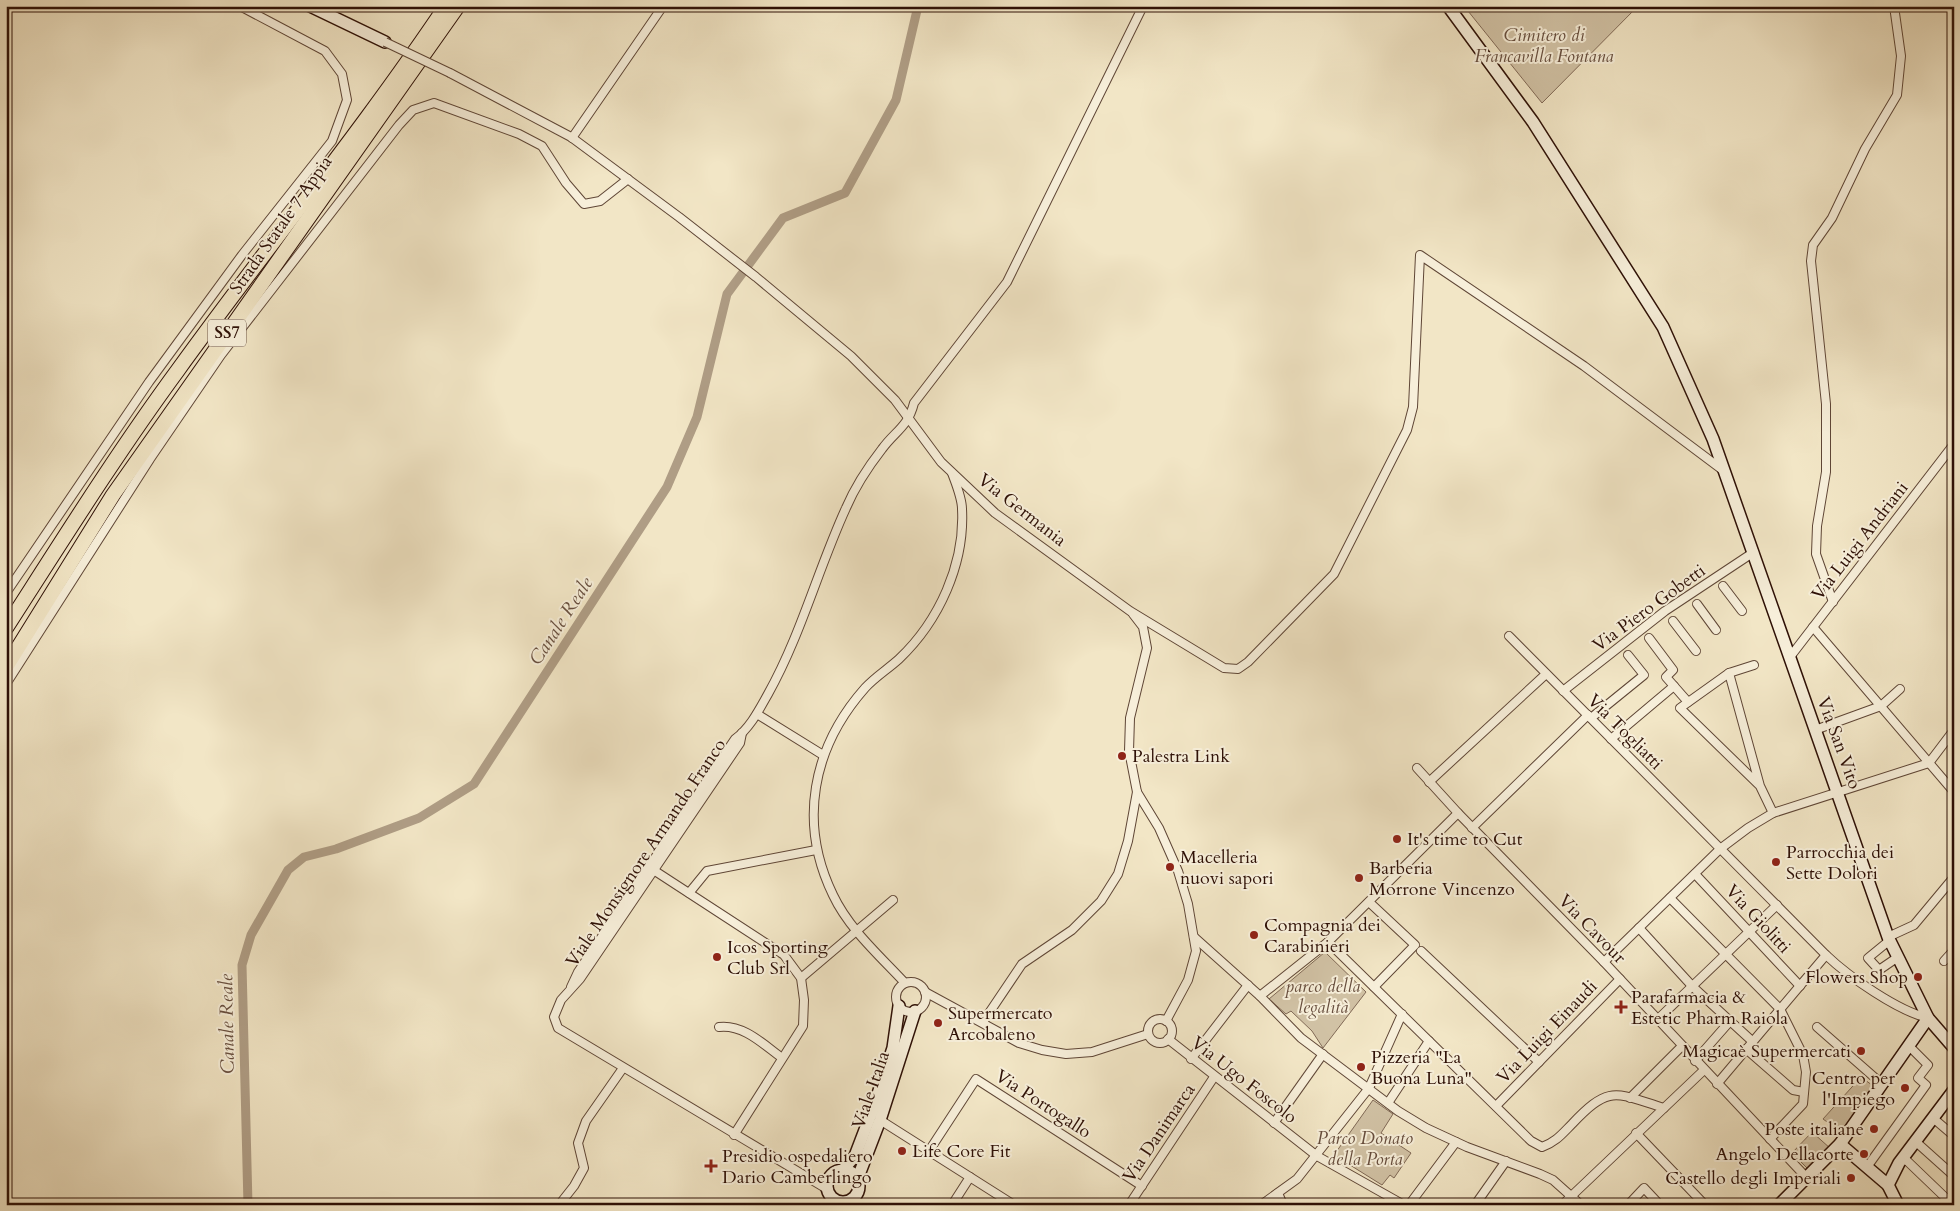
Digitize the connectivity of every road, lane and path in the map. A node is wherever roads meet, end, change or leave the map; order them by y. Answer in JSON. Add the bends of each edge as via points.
{"nodes":[{"id":1,"x":240,"y":6,"type":"edge"},
{"id":2,"x":310,"y":6,"type":"edge"},
{"id":3,"x":446,"y":6,"type":"edge"},
{"id":4,"x":458,"y":6,"type":"edge"},
{"id":5,"x":662,"y":6,"type":"edge"},
{"id":6,"x":1143,"y":6,"type":"edge"},
{"id":7,"x":1448,"y":6,"type":"edge"},
{"id":8,"x":1894,"y":6,"type":"edge"},
{"id":9,"x":385,"y":42,"type":"joint"},
{"id":10,"x":572,"y":138,"type":"junction"},
{"id":11,"x":628,"y":179,"type":"junction"},
{"id":12,"x":910,"y":419,"type":"junction"},
{"id":13,"x":1954,"y":444,"type":"edge"},
{"id":14,"x":952,"y":472,"type":"junction"},
{"id":15,"x":1725,"y":472,"type":"junction"},
{"id":16,"x":1754,"y":552,"type":"junction"},
{"id":17,"x":1723,"y":586,"type":"dead end"},
{"id":18,"x":6,"y":593,"type":"edge"},
{"id":19,"x":1833,"y":602,"type":"junction"},
{"id":20,"x":1697,"y":604,"type":"dead end"},
{"id":21,"x":1130,"y":610,"type":"junction"},
{"id":22,"x":1742,"y":611,"type":"dead end"},
{"id":23,"x":1673,"y":621,"type":"dead end"},
{"id":24,"x":1814,"y":627,"type":"junction"},
{"id":25,"x":6,"y":628,"type":"edge"},
{"id":26,"x":1716,"y":630,"type":"dead end"},
{"id":27,"x":1509,"y":636,"type":"dead end"},
{"id":28,"x":1649,"y":638,"type":"dead end"},
{"id":29,"x":1696,"y":651,"type":"dead end"},
{"id":30,"x":1628,"y":655,"type":"dead end"},
{"id":31,"x":1790,"y":657,"type":"junction"},
{"id":32,"x":1754,"y":665,"type":"dead end"},
{"id":33,"x":6,"y":667,"type":"edge"},
{"id":34,"x":1546,"y":674,"type":"junction"},
{"id":35,"x":1730,"y":674,"type":"junction"},
{"id":36,"x":6,"y":684,"type":"edge"},
{"id":37,"x":1674,"y":686,"type":"junction"},
{"id":38,"x":1900,"y":689,"type":"dead end"},
{"id":39,"x":1563,"y":691,"type":"junction"},
{"id":40,"x":1688,"y":702,"type":"junction"},
{"id":41,"x":1881,"y":706,"type":"junction"},
{"id":42,"x":757,"y":714,"type":"junction"},
{"id":43,"x":1589,"y":717,"type":"junction"},
{"id":44,"x":1815,"y":730,"type":"junction"},
{"id":45,"x":1954,"y":730,"type":"edge"},
{"id":46,"x":742,"y":734,"type":"junction"},
{"id":47,"x":1611,"y":739,"type":"junction"},
{"id":48,"x":823,"y":755,"type":"junction"},
{"id":49,"x":1929,"y":763,"type":"junction"},
{"id":50,"x":1417,"y":768,"type":"dead end"},
{"id":51,"x":1429,"y":782,"type":"junction"},
{"id":52,"x":1760,"y":786,"type":"junction"},
{"id":53,"x":1137,"y":792,"type":"junction"},
{"id":54,"x":1954,"y":792,"type":"edge"},
{"id":55,"x":1839,"y":794,"type":"junction"},
{"id":56,"x":1458,"y":813,"type":"junction"},
{"id":57,"x":1773,"y":813,"type":"junction"},
{"id":58,"x":1472,"y":828,"type":"junction"},
{"id":59,"x":1720,"y":849,"type":"junction"},
{"id":60,"x":816,"y":850,"type":"junction"},
{"id":61,"x":655,"y":871,"type":"junction"},
{"id":62,"x":1695,"y":874,"type":"junction"},
{"id":63,"x":1954,"y":878,"type":"edge"},
{"id":64,"x":689,"y":893,"type":"junction"},
{"id":65,"x":1670,"y":898,"type":"junction"},
{"id":66,"x":893,"y":900,"type":"dead end"},
{"id":67,"x":1368,"y":902,"type":"junction"},
{"id":68,"x":1776,"y":905,"type":"junction"},
{"id":69,"x":1639,"y":928,"type":"junction"},
{"id":70,"x":856,"y":931,"type":"junction"},
{"id":71,"x":1750,"y":932,"type":"junction"},
{"id":72,"x":1194,"y":937,"type":"junction"},
{"id":73,"x":1889,"y":939,"type":"junction"},
{"id":74,"x":1328,"y":942,"type":"junction"},
{"id":75,"x":1954,"y":950,"type":"edge"},
{"id":76,"x":1421,"y":951,"type":"dead end"},
{"id":77,"x":1727,"y":955,"type":"junction"},
{"id":78,"x":1826,"y":955,"type":"junction"},
{"id":79,"x":1898,"y":957,"type":"junction"},
{"id":80,"x":1944,"y":961,"type":"dead end"},
{"id":81,"x":1604,"y":962,"type":"junction"},
{"id":82,"x":801,"y":978,"type":"junction"},
{"id":83,"x":1620,"y":979,"type":"junction"},
{"id":84,"x":905,"y":983,"type":"junction"},
{"id":85,"x":1248,"y":984,"type":"junction"},
{"id":86,"x":1800,"y":986,"type":"junction"},
{"id":87,"x":571,"y":987,"type":"junction"},
{"id":88,"x":1374,"y":987,"type":"junction"},
{"id":89,"x":1693,"y":987,"type":"junction"},
{"id":90,"x":925,"y":992,"type":"junction"},
{"id":91,"x":1260,"y":996,"type":"junction"},
{"id":92,"x":899,"y":1006,"type":"junction"},
{"id":93,"x":1780,"y":1009,"type":"junction"},
{"id":94,"x":915,"y":1011,"type":"junction"},
{"id":95,"x":1402,"y":1014,"type":"junction"},
{"id":96,"x":1928,"y":1018,"type":"junction"},
{"id":97,"x":1657,"y":1020,"type":"junction"},
{"id":98,"x":1731,"y":1020,"type":"junction"},
{"id":99,"x":1166,"y":1021,"type":"junction"},
{"id":100,"x":983,"y":1022,"type":"junction"},
{"id":101,"x":719,"y":1027,"type":"dead end"},
{"id":102,"x":1817,"y":1027,"type":"dead end"},
{"id":103,"x":1148,"y":1034,"type":"junction"},
{"id":104,"x":1168,"y":1039,"type":"junction"},
{"id":105,"x":1429,"y":1041,"type":"junction"},
{"id":106,"x":1752,"y":1041,"type":"junction"},
{"id":107,"x":1682,"y":1046,"type":"junction"},
{"id":108,"x":1909,"y":1046,"type":"junction"},
{"id":109,"x":1954,"y":1048,"type":"edge"},
{"id":110,"x":1746,"y":1049,"type":"junction"},
{"id":111,"x":1323,"y":1054,"type":"junction"},
{"id":112,"x":782,"y":1058,"type":"junction"},
{"id":113,"x":1191,"y":1060,"type":"junction"},
{"id":114,"x":1695,"y":1060,"type":"junction"},
{"id":115,"x":1539,"y":1062,"type":"junction"},
{"id":116,"x":624,"y":1068,"type":"junction"},
{"id":117,"x":1704,"y":1070,"type":"junction"},
{"id":118,"x":1214,"y":1077,"type":"junction"},
{"id":119,"x":1717,"y":1084,"type":"junction"},
{"id":120,"x":1882,"y":1084,"type":"junction"},
{"id":121,"x":1369,"y":1088,"type":"junction"},
{"id":122,"x":1954,"y":1090,"type":"edge"},
{"id":123,"x":1804,"y":1092,"type":"junction"},
{"id":124,"x":1630,"y":1098,"type":"junction"},
{"id":125,"x":1388,"y":1103,"type":"junction"},
{"id":126,"x":1496,"y":1106,"type":"junction"},
{"id":127,"x":1664,"y":1108,"type":"junction"},
{"id":128,"x":1933,"y":1118,"type":"junction"},
{"id":129,"x":880,"y":1120,"type":"junction"},
{"id":130,"x":1274,"y":1123,"type":"junction"},
{"id":131,"x":1636,"y":1133,"type":"junction"},
{"id":132,"x":734,"y":1135,"type":"junction"},
{"id":133,"x":1954,"y":1136,"type":"edge"},
{"id":134,"x":1770,"y":1139,"type":"junction"},
{"id":135,"x":1915,"y":1141,"type":"junction"},
{"id":136,"x":1456,"y":1142,"type":"junction"},
{"id":137,"x":1840,"y":1144,"type":"junction"},
{"id":138,"x":929,"y":1150,"type":"junction"},
{"id":139,"x":1318,"y":1156,"type":"junction"},
{"id":140,"x":1903,"y":1157,"type":"junction"},
{"id":141,"x":1506,"y":1161,"type":"junction"},
{"id":142,"x":1867,"y":1166,"type":"junction"},
{"id":143,"x":842,"y":1171,"type":"junction"},
{"id":144,"x":1954,"y":1176,"type":"edge"},
{"id":145,"x":970,"y":1177,"type":"junction"},
{"id":146,"x":1806,"y":1177,"type":"junction"},
{"id":147,"x":857,"y":1180,"type":"junction"},
{"id":148,"x":1888,"y":1185,"type":"junction"},
{"id":149,"x":1142,"y":1186,"type":"junction"},
{"id":150,"x":827,"y":1189,"type":"junction"},
{"id":151,"x":1278,"y":1193,"type":"junction"},
{"id":152,"x":1571,"y":1195,"type":"junction"},
{"id":153,"x":857,"y":1200,"type":"edge"},
{"id":154,"x":839,"y":1203,"type":"edge"},
{"id":155,"x":559,"y":1205,"type":"edge"},
{"id":156,"x":952,"y":1205,"type":"edge"},
{"id":157,"x":1014,"y":1205,"type":"edge"},
{"id":158,"x":1129,"y":1205,"type":"edge"},
{"id":159,"x":1261,"y":1205,"type":"edge"},
{"id":160,"x":1283,"y":1205,"type":"edge"},
{"id":161,"x":1404,"y":1205,"type":"edge"},
{"id":162,"x":1409,"y":1205,"type":"edge"},
{"id":163,"x":1475,"y":1205,"type":"edge"},
{"id":164,"x":1562,"y":1205,"type":"edge"},
{"id":165,"x":1581,"y":1205,"type":"edge"},
{"id":166,"x":1628,"y":1205,"type":"edge"},
{"id":167,"x":1660,"y":1205,"type":"edge"},
{"id":168,"x":1705,"y":1205,"type":"edge"},
{"id":169,"x":1779,"y":1205,"type":"edge"},
{"id":170,"x":1898,"y":1205,"type":"edge"},
{"id":171,"x":1953,"y":1205,"type":"edge"}],
"edges":[{"from":1,"to":18,"type":"street","via":[[325,51],[342,74],[347,100],[332,141],[242,255],[155,374]]},
{"from":2,"to":9,"type":"street"},
{"from":3,"to":25,"type":"highway","name":"Strada Statale 7 Appia","number":"SS7","via":[[324,176],[177,370],[71,525]]},
{"from":4,"to":33,"type":"highway","name":"Strada Statale 7 Appia","number":"SS7","via":[[113,495]]},
{"from":5,"to":10,"type":"street"},
{"from":6,"to":12,"type":"street","via":[[1007,282],[914,404]]},
{"from":7,"to":15,"type":"street","name":"Via San Vito","via":[[1533,122],[1663,327]]},
{"from":8,"to":19,"type":"street","via":[[1901,56],[1897,95],[1865,149],[1832,218],[1813,245],[1812,253],[1826,404],[1826,472],[1816,554]]},
{"from":9,"to":10,"type":"street","name":"Via Germania","bridge":true},
{"from":10,"to":11,"type":"street","name":"Via Germania"},
{"from":11,"to":12,"type":"street","name":"Via Germania","via":[[756,277],[851,356]]},
{"from":11,"to":36,"type":"street","via":[[600,201],[584,204],[542,146],[519,134],[434,103],[413,110],[221,355]]},
{"from":12,"to":14,"type":"street","name":"Via Germania"},
{"from":12,"to":42,"type":"street","name":"Viale Monsignore Armando Franco","via":[[882,448],[860,481],[846,508],[781,670]]},
{"from":13,"to":19,"type":"street","name":"Via Luigi Andriani"},
{"from":14,"to":21,"type":"street","name":"Via Germania","via":[[1008,523]]},
{"from":14,"to":48,"type":"street","via":[[962,507],[962,538],[940,607],[905,652],[866,687],[844,714]]},
{"from":15,"to":16,"type":"street","name":"Via San Vito"},
{"from":15,"to":21,"type":"street","name":"Via Germania","via":[[1584,366],[1420,255],[1413,407],[1407,430],[1329,579],[1238,669],[1224,668]]},
{"from":16,"to":31,"type":"street","name":"Via San Vito"},
{"from":16,"to":39,"type":"street","name":"Via Piero Gobetti","via":[[1665,611]]},
{"from":17,"to":22,"type":"street"},
{"from":19,"to":24,"type":"street","name":"Via Luigi Andriani"},
{"from":20,"to":26,"type":"street"},
{"from":21,"to":53,"type":"street","via":[[1143,626],[1147,648],[1130,718],[1129,751]]},
{"from":23,"to":29,"type":"street"},
{"from":24,"to":31,"type":"street","name":"Via Luigi Andriani"},
{"from":24,"to":41,"type":"street"},
{"from":27,"to":34,"type":"street","name":"Via Togliatti"},
{"from":28,"to":37,"type":"street","via":[[1672,670],[1666,676]]},
{"from":30,"to":43,"type":"street","via":[[1644,675]]},
{"from":31,"to":44,"type":"street","name":"Via San Vito"},
{"from":32,"to":35,"type":"street"},
{"from":34,"to":39,"type":"street","name":"Via Togliatti"},
{"from":34,"to":51,"type":"street"},
{"from":35,"to":40,"type":"street"},
{"from":35,"to":52,"type":"street"},
{"from":37,"to":40,"type":"street"},
{"from":37,"to":47,"type":"street"},
{"from":38,"to":41,"type":"street"},
{"from":39,"to":43,"type":"street","name":"Via Togliatti"},
{"from":40,"to":52,"type":"street","via":[[1680,708]]},
{"from":41,"to":44,"type":"street"},
{"from":41,"to":49,"type":"street"},
{"from":42,"to":46,"type":"street","name":"Viale Monsignore Armando Franco"},
{"from":42,"to":48,"type":"street"},
{"from":43,"to":47,"type":"street","name":"Via Togliatti"},
{"from":43,"to":58,"type":"street"},
{"from":44,"to":55,"type":"street","name":"Via San Vito"},
{"from":45,"to":49,"type":"street"},
{"from":46,"to":61,"type":"street","name":"Viale Monsignore Armando Franco","via":[[740,743]]},
{"from":46,"to":87,"type":"street","name":"Viale Monsignore Armando Franco","via":[[734,739]]},
{"from":47,"to":59,"type":"street","name":"Via Togliatti"},
{"from":48,"to":60,"type":"street","via":[[812,812]]},
{"from":49,"to":54,"type":"street"},
{"from":49,"to":55,"type":"street"},
{"from":50,"to":51,"type":"street","name":"Via Cavour"},
{"from":51,"to":56,"type":"street","name":"Via Cavour"},
{"from":52,"to":57,"type":"street"},
{"from":53,"to":72,"type":"street","via":[[1159,828],[1178,871]]},
{"from":53,"to":100,"type":"street","via":[[1118,874],[1101,901],[1072,930],[1022,964]]},
{"from":55,"to":57,"type":"street"},
{"from":55,"to":73,"type":"street","name":"Via San Vito"},
{"from":56,"to":58,"type":"street","name":"Via Cavour"},
{"from":56,"to":67,"type":"street"},
{"from":57,"to":59,"type":"street"},
{"from":58,"to":81,"type":"street","name":"Via Cavour"},
{"from":59,"to":62,"type":"street"},
{"from":59,"to":68,"type":"street","name":"Via Togliatti"},
{"from":60,"to":64,"type":"street","via":[[707,871]]},
{"from":60,"to":70,"type":"street","via":[[833,896]]},
{"from":61,"to":64,"type":"street"},
{"from":61,"to":87,"type":"street","name":"Viale Monsignore Armando Franco","via":[[580,979]]},
{"from":62,"to":65,"type":"street"},
{"from":62,"to":71,"type":"street","name":"Via Giolitti"},
{"from":63,"to":73,"type":"street","via":[[1914,925]]},
{"from":64,"to":82,"type":"street","via":[[784,955]]},
{"from":65,"to":69,"type":"street"},
{"from":65,"to":77,"type":"street"},
{"from":66,"to":70,"type":"street"},
{"from":67,"to":74,"type":"street"},
{"from":67,"to":88,"type":"street","via":[[1415,945]]},
{"from":68,"to":71,"type":"street"},
{"from":68,"to":78,"type":"street","name":"Via Togliatti"},
{"from":69,"to":81,"type":"street"},
{"from":69,"to":89,"type":"street"},
{"from":70,"to":82,"type":"street"},
{"from":70,"to":84,"type":"street"},
{"from":71,"to":77,"type":"street"},
{"from":71,"to":86,"type":"street","name":"Via Giolitti"},
{"from":72,"to":85,"type":"street"},
{"from":72,"to":99,"type":"street","via":[[1196,950],[1188,980]]},
{"from":73,"to":79,"type":"street","name":"Via San Vito"},
{"from":73,"to":79,"type":"street","via":[[1868,958],[1879,970]]},
{"from":74,"to":88,"type":"street"},
{"from":74,"to":91,"type":"street"},
{"from":75,"to":80,"type":"street"},
{"from":76,"to":115,"type":"street"},
{"from":77,"to":89,"type":"street"},
{"from":77,"to":93,"type":"street"},
{"from":78,"to":86,"type":"street"},
{"from":78,"to":96,"type":"street","name":"Via Togliatti","via":[[1840,968],[1913,1015]]},
{"from":79,"to":96,"type":"street","name":"Via San Vito"},
{"from":81,"to":83,"type":"street","name":"Via Cavour"},
{"from":82,"to":112,"type":"street","via":[[803,1026]]},
{"from":83,"to":97,"type":"street","name":"Via Cavour"},
{"from":83,"to":115,"type":"street","name":"Via Luigi Einaudi"},
{"from":84,"to":90,"type":"street","via":[[918,984]]},
{"from":84,"to":92,"type":"street","via":[[897,991]]},
{"from":85,"to":91,"type":"street"},
{"from":85,"to":113,"type":"street"},
{"from":86,"to":93,"type":"street"},
{"from":87,"to":116,"type":"street","name":"Viale Monsignore Armando Franco","via":[[554,1017],[558,1028]]},
{"from":88,"to":95,"type":"street"},
{"from":89,"to":97,"type":"street"},
{"from":89,"to":98,"type":"street"},
{"from":90,"to":94,"type":"street","via":[[923,1005]]},
{"from":90,"to":100,"type":"street"},
{"from":91,"to":111,"type":"street","via":[[1301,1038]]},
{"from":92,"to":94,"type":"street","via":[[905,1011]]},
{"from":92,"to":143,"type":"street","name":"Viale Italia","via":[[893,1048],[876,1100],[855,1156]]},
{"from":93,"to":106,"type":"street"},
{"from":93,"to":123,"type":"street","via":[[1803,1055],[1806,1072]]},
{"from":94,"to":129,"type":"street","name":"Viale Italia"},
{"from":95,"to":105,"type":"street"},
{"from":95,"to":121,"type":"street"},
{"from":96,"to":108,"type":"street"},
{"from":96,"to":109,"type":"street","name":"Via San Vito"},
{"from":97,"to":107,"type":"street","name":"Via Cavour"},
{"from":98,"to":106,"type":"street"},
{"from":98,"to":114,"type":"street"},
{"from":99,"to":103,"type":"street","via":[[1154,1020]]},
{"from":99,"to":104,"type":"street","via":[[1172,1032]]},
{"from":100,"to":103,"type":"street","via":[[1020,1043],[1066,1054],[1092,1052]]},
{"from":101,"to":112,"type":"street","via":[[743,1030]]},
{"from":102,"to":120,"type":"street"},
{"from":103,"to":104,"type":"street","via":[[1159,1043]]},
{"from":104,"to":113,"type":"street","name":"Via Ugo Foscolo"},
{"from":105,"to":125,"type":"street"},
{"from":105,"to":126,"type":"street"},
{"from":106,"to":110,"type":"street"},
{"from":107,"to":114,"type":"street","name":"Via Cavour"},
{"from":107,"to":124,"type":"street"},
{"from":108,"to":120,"type":"street"},
{"from":108,"to":142,"type":"street","via":[[1928,1065],[1918,1078],[1926,1085]]},
{"from":110,"to":119,"type":"street"},
{"from":110,"to":123,"type":"street","via":[[1793,1090]]},
{"from":111,"to":121,"type":"street"},
{"from":111,"to":130,"type":"street"},
{"from":112,"to":132,"type":"street"},
{"from":113,"to":118,"type":"street","name":"Via Ugo Foscolo"},
{"from":114,"to":117,"type":"street","name":"Via Cavour"},
{"from":115,"to":126,"type":"street","name":"Via Luigi Einaudi"},
{"from":116,"to":132,"type":"street","name":"Viale Monsignore Armando Franco"},
{"from":116,"to":155,"type":"street","via":[[586,1121],[578,1143],[584,1168]]},
{"from":117,"to":119,"type":"street","name":"Via Cavour"},
{"from":117,"to":127,"type":"street"},
{"from":118,"to":130,"type":"street","name":"Via Ugo Foscolo"},
{"from":118,"to":149,"type":"street","name":"Via Danimarca"},
{"from":119,"to":134,"type":"street","name":"Via Cavour"},
{"from":120,"to":137,"type":"street"},
{"from":121,"to":125,"type":"street"},
{"from":121,"to":139,"type":"street"},
{"from":122,"to":128,"type":"street"},
{"from":123,"to":134,"type":"street","via":[[1803,1104]]},
{"from":124,"to":126,"type":"street","via":[[1605,1096],[1590,1105],[1555,1142],[1542,1147],[1531,1141]]},
{"from":124,"to":127,"type":"street"},
{"from":125,"to":136,"type":"street","via":[[1426,1128]]},
{"from":127,"to":131,"type":"street"},
{"from":128,"to":133,"type":"street"},
{"from":128,"to":135,"type":"street"},
{"from":129,"to":138,"type":"street"},
{"from":129,"to":147,"type":"street","name":"Viale Italia"},
{"from":130,"to":139,"type":"street","name":"Via Ugo Foscolo"},
{"from":131,"to":152,"type":"street"},
{"from":131,"to":168,"type":"street"},
{"from":132,"to":150,"type":"street","name":"Viale Monsignore Armando Franco"},
{"from":134,"to":146,"type":"street","name":"Via Cavour"},
{"from":135,"to":140,"type":"street"},
{"from":135,"to":144,"type":"street"},
{"from":136,"to":141,"type":"street"},
{"from":136,"to":162,"type":"street"},
{"from":137,"to":142,"type":"street"},
{"from":137,"to":146,"type":"street"},
{"from":138,"to":145,"type":"street"},
{"from":138,"to":149,"type":"street","name":"Via Portogallo","via":[[976,1079]]},
{"from":139,"to":151,"type":"street","via":[[1297,1179]]},
{"from":139,"to":161,"type":"street","name":"Via Ugo Foscolo"},
{"from":140,"to":148,"type":"street"},
{"from":140,"to":171,"type":"street"},
{"from":141,"to":152,"type":"street","via":[[1552,1180]]},
{"from":141,"to":163,"type":"street"},
{"from":142,"to":148,"type":"street"},
{"from":143,"to":147,"type":"street","via":[[849,1172]]},
{"from":143,"to":150,"type":"street","via":[[829,1178]]},
{"from":145,"to":156,"type":"street"},
{"from":145,"to":157,"type":"street"},
{"from":146,"to":169,"type":"street"},
{"from":147,"to":153,"type":"street"},
{"from":148,"to":170,"type":"street"},
{"from":149,"to":158,"type":"street","name":"Via Danimarca"},
{"from":150,"to":154,"type":"street"},
{"from":151,"to":159,"type":"street"},
{"from":151,"to":160,"type":"street"},
{"from":152,"to":164,"type":"street"},
{"from":152,"to":165,"type":"street"},
{"from":153,"to":154,"type":"street"},
{"from":166,"to":167,"type":"street","via":[[1644,1188]]}]}
